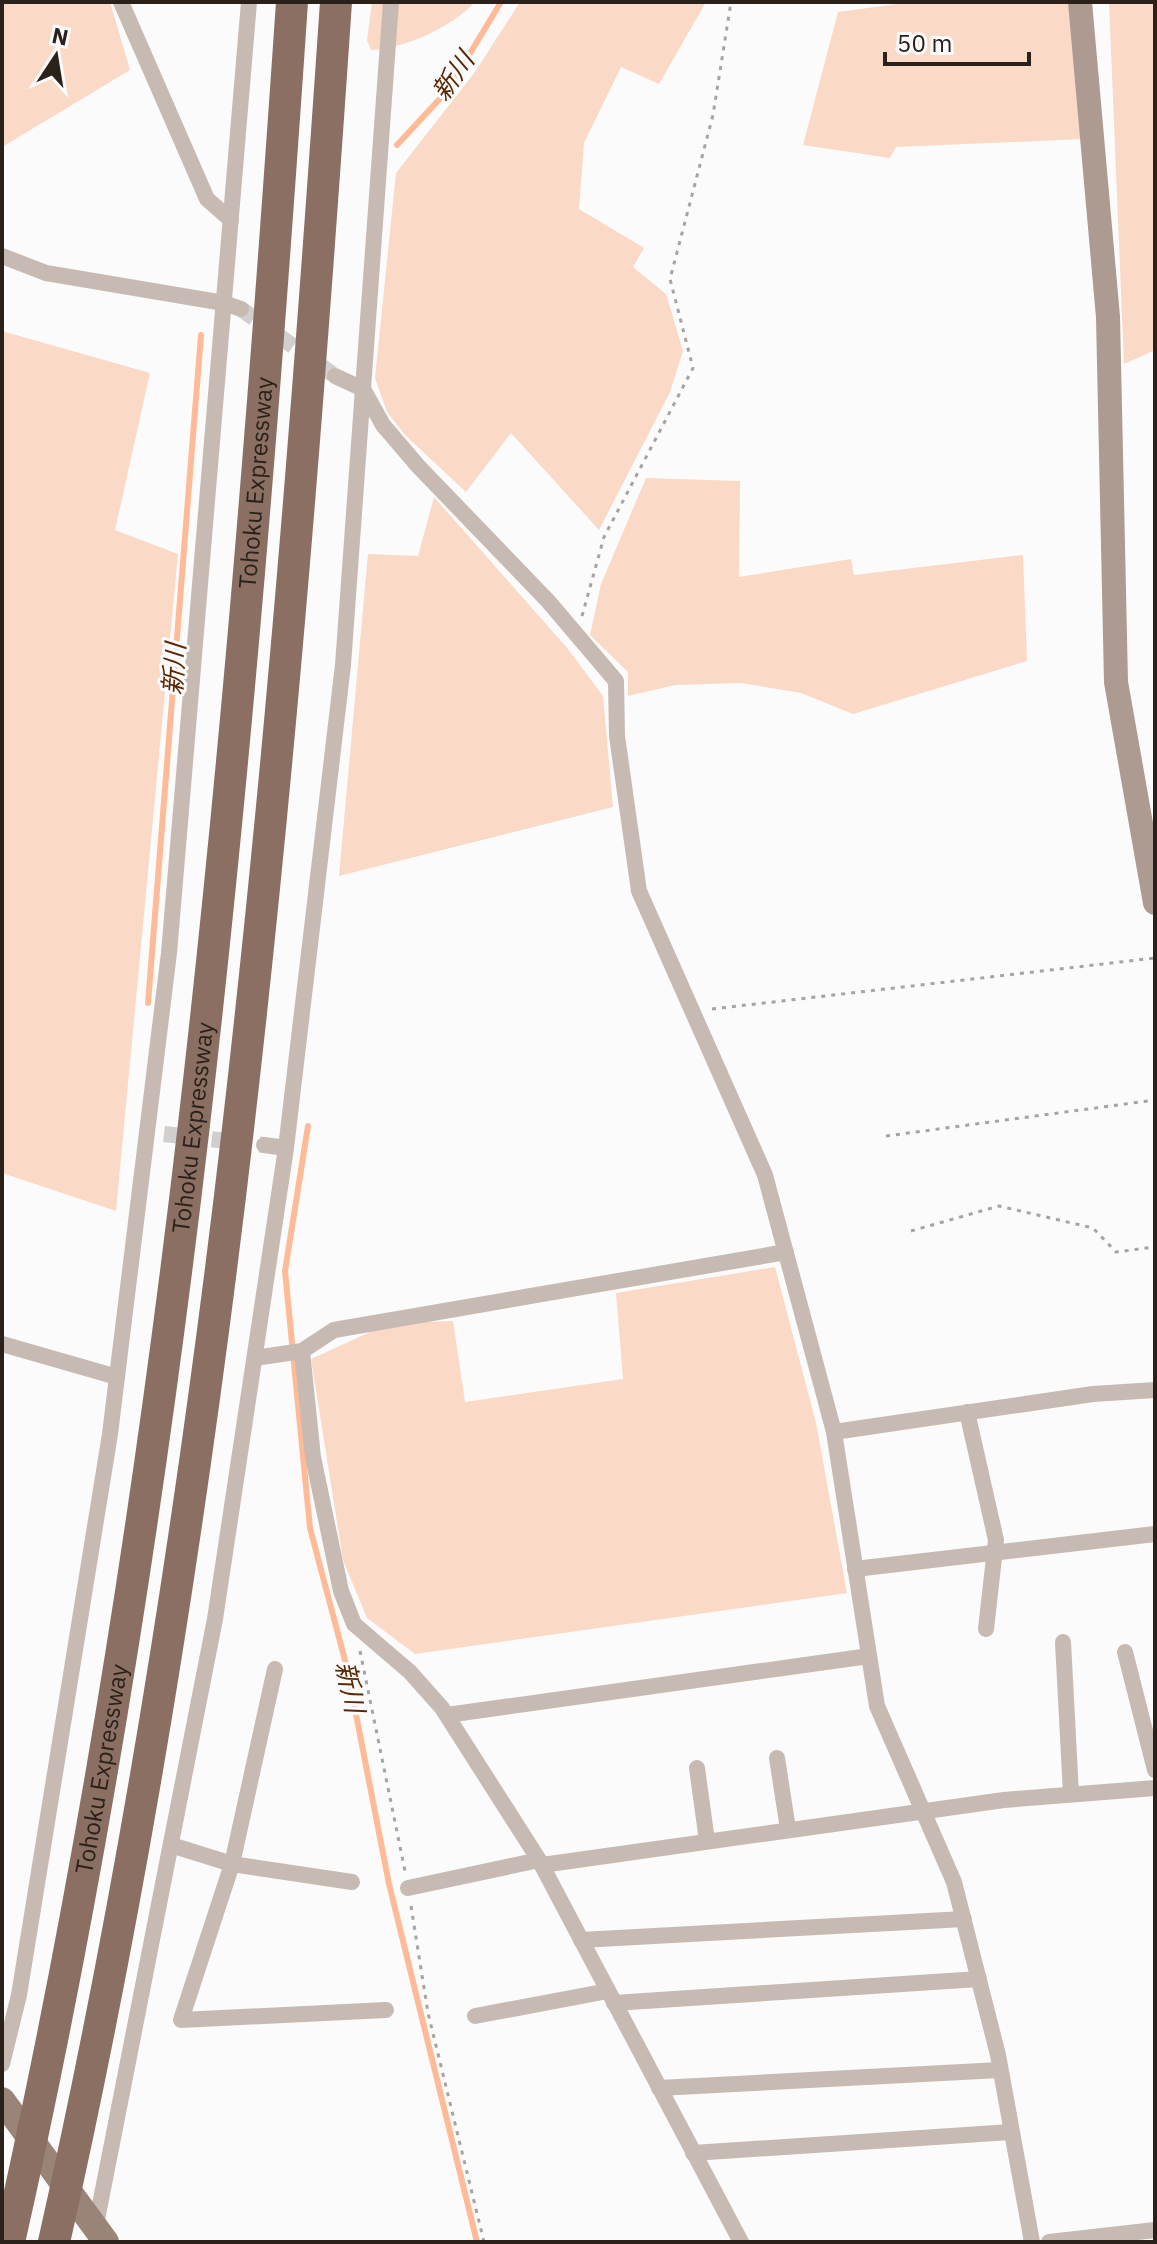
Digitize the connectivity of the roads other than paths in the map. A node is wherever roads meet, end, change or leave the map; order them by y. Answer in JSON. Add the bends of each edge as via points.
{"nodes":[{"id":1,"x":121,"y":2,"type":"edge"},
{"id":2,"x":249,"y":2,"type":"edge"},
{"id":3,"x":292,"y":2,"type":"edge"},
{"id":4,"x":336,"y":2,"type":"edge"},
{"id":5,"x":391,"y":2,"type":"edge"},
{"id":6,"x":1080,"y":2,"type":"edge"},
{"id":7,"x":231,"y":220,"type":"junction"},
{"id":8,"x":2,"y":256,"type":"edge"},
{"id":9,"x":224,"y":303,"type":"junction"},
{"id":10,"x":241,"y":309,"type":"tunnel mouth"},
{"id":11,"x":335,"y":376,"type":"tunnel mouth"},
{"id":12,"x":363,"y":389,"type":"junction"},
{"id":13,"x":1155,"y":903,"type":"edge"},
{"id":14,"x":264,"y":1145,"type":"tunnel mouth"},
{"id":15,"x":286,"y":1148,"type":"junction"},
{"id":16,"x":786,"y":1252,"type":"junction"},
{"id":17,"x":2,"y":1344,"type":"edge"},
{"id":18,"x":302,"y":1351,"type":"junction"},
{"id":19,"x":255,"y":1358,"type":"junction"},
{"id":20,"x":117,"y":1377,"type":"junction"},
{"id":21,"x":1155,"y":1390,"type":"edge"},
{"id":22,"x":967,"y":1412,"type":"junction"},
{"id":23,"x":834,"y":1432,"type":"junction"},
{"id":24,"x":1155,"y":1534,"type":"edge"},
{"id":25,"x":994,"y":1551,"type":"junction"},
{"id":26,"x":855,"y":1569,"type":"junction"},
{"id":27,"x":986,"y":1629,"type":"dead end"},
{"id":28,"x":1063,"y":1642,"type":"dead end"},
{"id":29,"x":1125,"y":1652,"type":"dead end"},
{"id":30,"x":869,"y":1656,"type":"junction"},
{"id":31,"x":275,"y":1669,"type":"dead end"},
{"id":32,"x":447,"y":1715,"type":"junction"},
{"id":33,"x":777,"y":1758,"type":"dead end"},
{"id":34,"x":697,"y":1768,"type":"dead end"},
{"id":35,"x":1155,"y":1770,"type":"edge"},
{"id":36,"x":1155,"y":1788,"type":"edge"},
{"id":37,"x":1071,"y":1794,"type":"junction"},
{"id":38,"x":923,"y":1811,"type":"junction"},
{"id":39,"x":788,"y":1829,"type":"junction"},
{"id":40,"x":707,"y":1841,"type":"junction"},
{"id":41,"x":171,"y":1845,"type":"junction"},
{"id":42,"x":540,"y":1862,"type":"junction"},
{"id":43,"x":232,"y":1864,"type":"junction"},
{"id":44,"x":352,"y":1882,"type":"dead end"},
{"id":45,"x":408,"y":1888,"type":"road end"},
{"id":46,"x":964,"y":1919,"type":"junction"},
{"id":47,"x":581,"y":1940,"type":"junction"},
{"id":48,"x":979,"y":1979,"type":"junction"},
{"id":49,"x":611,"y":1997,"type":"junction"},
{"id":50,"x":386,"y":2010,"type":"dead end"},
{"id":51,"x":475,"y":2016,"type":"dead end"},
{"id":52,"x":2,"y":2064,"type":"edge"},
{"id":53,"x":1000,"y":2070,"type":"junction"},
{"id":54,"x":659,"y":2088,"type":"junction"},
{"id":55,"x":2,"y":2100,"type":"edge"},
{"id":56,"x":1011,"y":2132,"type":"junction"},
{"id":57,"x":693,"y":2153,"type":"junction"},
{"id":58,"x":1155,"y":2230,"type":"edge"},
{"id":59,"x":9,"y":2242,"type":"edge"},
{"id":60,"x":54,"y":2242,"type":"edge"},
{"id":61,"x":93,"y":2242,"type":"edge"},
{"id":62,"x":106,"y":2242,"type":"edge"},
{"id":63,"x":741,"y":2242,"type":"edge"},
{"id":64,"x":1032,"y":2242,"type":"edge"},
{"id":65,"x":1049,"y":2242,"type":"edge"}],
"edges":[{"from":1,"to":7,"type":"street","via":[[207,199]]},
{"from":2,"to":7,"type":"street"},
{"from":3,"to":59,"type":"highway","name":"Tohoku Expressway","via":[[239,699],[178,1270],[110,1724]]},
{"from":4,"to":60,"type":"highway","name":"Tohoku Expressway","via":[[277,764],[221,1275],[150,1746]]},
{"from":5,"to":12,"type":"street"},
{"from":6,"to":13,"type":"street","via":[[1108,317],[1116,682]]},
{"from":7,"to":9,"type":"street"},
{"from":8,"to":9,"type":"street","via":[[46,273]]},
{"from":9,"to":10,"type":"street"},
{"from":9,"to":20,"type":"street","via":[[155,1133]]},
{"from":11,"to":12,"type":"street"},
{"from":12,"to":15,"type":"street","via":[[343,665]]},
{"from":12,"to":16,"type":"street","via":[[383,425],[418,466],[616,681],[617,736],[639,891],[765,1175]]},
{"from":14,"to":15,"type":"street"},
{"from":15,"to":19,"type":"street"},
{"from":16,"to":18,"type":"street","via":[[334,1330]]},
{"from":16,"to":23,"type":"street"},
{"from":17,"to":20,"type":"street"},
{"from":18,"to":19,"type":"street"},
{"from":18,"to":32,"type":"street","via":[[313,1457],[341,1591],[354,1624],[410,1672]]},
{"from":19,"to":41,"type":"street","via":[[215,1619]]},
{"from":20,"to":52,"type":"street","via":[[57,1772]]},
{"from":21,"to":22,"type":"street"},
{"from":22,"to":23,"type":"street"},
{"from":22,"to":25,"type":"street","via":[[996,1540]]},
{"from":23,"to":26,"type":"street"},
{"from":24,"to":25,"type":"street"},
{"from":25,"to":26,"type":"street"},
{"from":25,"to":27,"type":"street"},
{"from":26,"to":30,"type":"street"},
{"from":28,"to":37,"type":"street"},
{"from":29,"to":35,"type":"street"},
{"from":30,"to":32,"type":"street"},
{"from":30,"to":38,"type":"street","via":[[877,1706]]},
{"from":31,"to":43,"type":"street"},
{"from":32,"to":42,"type":"street"},
{"from":33,"to":39,"type":"street"},
{"from":34,"to":40,"type":"street"},
{"from":36,"to":37,"type":"street"},
{"from":37,"to":38,"type":"street"},
{"from":38,"to":39,"type":"street"},
{"from":38,"to":46,"type":"street"},
{"from":39,"to":40,"type":"street"},
{"from":40,"to":42,"type":"street"},
{"from":41,"to":43,"type":"street"},
{"from":41,"to":61,"type":"street"},
{"from":42,"to":45,"type":"street"},
{"from":42,"to":47,"type":"street"},
{"from":43,"to":44,"type":"street"},
{"from":43,"to":50,"type":"street","via":[[181,2020]]},
{"from":46,"to":47,"type":"street"},
{"from":46,"to":48,"type":"street"},
{"from":47,"to":49,"type":"street"},
{"from":48,"to":49,"type":"street"},
{"from":48,"to":53,"type":"street"},
{"from":49,"to":51,"type":"street"},
{"from":49,"to":54,"type":"street"},
{"from":53,"to":54,"type":"street"},
{"from":53,"to":56,"type":"street"},
{"from":54,"to":57,"type":"street"},
{"from":55,"to":62,"type":"main road"},
{"from":56,"to":57,"type":"street"},
{"from":56,"to":64,"type":"street"},
{"from":57,"to":63,"type":"street"},
{"from":58,"to":65,"type":"street"}]}
